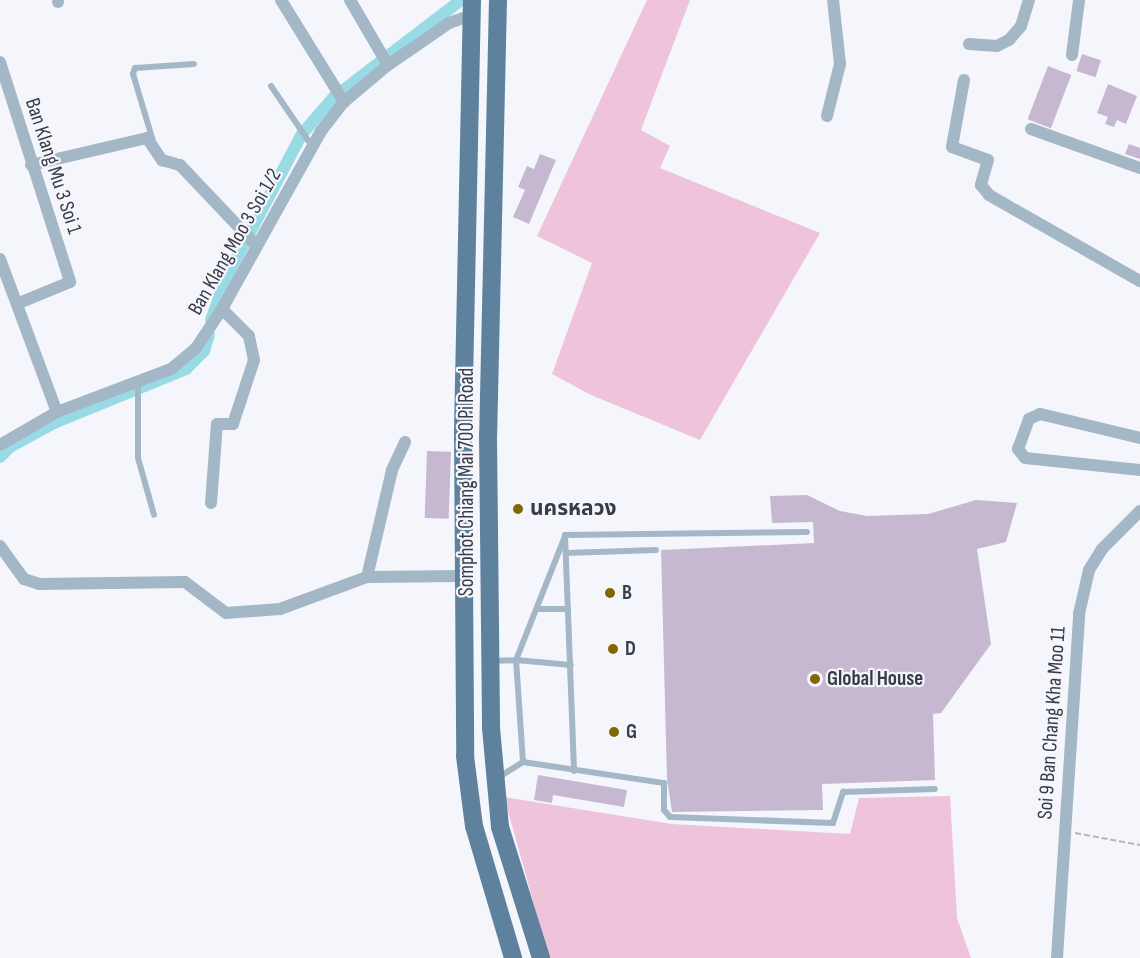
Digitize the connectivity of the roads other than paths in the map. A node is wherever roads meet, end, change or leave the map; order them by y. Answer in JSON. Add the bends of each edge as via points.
{"nodes":[{"id":1,"x":282,"y":0,"type":"edge"},
{"id":2,"x":350,"y":0,"type":"edge"},
{"id":3,"x":498,"y":0,"type":"edge"},
{"id":4,"x":832,"y":0,"type":"edge"},
{"id":5,"x":1029,"y":0,"type":"edge"},
{"id":6,"x":1079,"y":0,"type":"edge"},
{"id":7,"x":472,"y":7,"type":"edge"},
{"id":8,"x":969,"y":44,"type":"dead end"},
{"id":9,"x":1072,"y":55,"type":"dead end"},
{"id":10,"x":0,"y":62,"type":"edge"},
{"id":11,"x":194,"y":64,"type":"dead end"},
{"id":12,"x":388,"y":65,"type":"junction"},
{"id":13,"x":964,"y":80,"type":"dead end"},
{"id":14,"x":271,"y":86,"type":"dead end"},
{"id":15,"x":344,"y":102,"type":"junction"},
{"id":16,"x":827,"y":116,"type":"dead end"},
{"id":17,"x":1031,"y":129,"type":"dead end"},
{"id":18,"x":153,"y":142,"type":"junction"},
{"id":19,"x":312,"y":146,"type":"junction"},
{"id":20,"x":31,"y":165,"type":"junction"},
{"id":21,"x":1140,"y":168,"type":"edge"},
{"id":22,"x":256,"y":245,"type":"junction"},
{"id":23,"x":0,"y":259,"type":"edge"},
{"id":24,"x":1140,"y":281,"type":"edge"},
{"id":25,"x":16,"y":304,"type":"junction"},
{"id":26,"x":222,"y":309,"type":"junction"},
{"id":27,"x":138,"y":385,"type":"junction"},
{"id":28,"x":57,"y":412,"type":"junction"},
{"id":29,"x":1140,"y":438,"type":"edge"},
{"id":30,"x":405,"y":442,"type":"dead end"},
{"id":31,"x":0,"y":445,"type":"edge"},
{"id":32,"x":1140,"y":470,"type":"edge"},
{"id":33,"x":211,"y":503,"type":"dead end"},
{"id":34,"x":1140,"y":511,"type":"edge"},
{"id":35,"x":154,"y":515,"type":"dead end"},
{"id":36,"x":807,"y":532,"type":"dead end"},
{"id":37,"x":565,"y":535,"type":"junction"},
{"id":38,"x":0,"y":546,"type":"edge"},
{"id":39,"x":656,"y":550,"type":"dead end"},
{"id":40,"x":566,"y":553,"type":"junction"},
{"id":41,"x":463,"y":576,"type":"junction"},
{"id":42,"x":367,"y":577,"type":"junction"},
{"id":43,"x":537,"y":609,"type":"junction"},
{"id":44,"x":568,"y":609,"type":"junction"},
{"id":45,"x":516,"y":660,"type":"junction"},
{"id":46,"x":490,"y":661,"type":"junction"},
{"id":47,"x":571,"y":664,"type":"junction"},
{"id":48,"x":523,"y":762,"type":"junction"},
{"id":49,"x":574,"y":771,"type":"junction"},
{"id":50,"x":494,"y":781,"type":"junction"},
{"id":51,"x":935,"y":789,"type":"dead end"},
{"id":52,"x":513,"y":958,"type":"edge"},
{"id":53,"x":541,"y":958,"type":"edge"},
{"id":54,"x":1057,"y":958,"type":"edge"}],
"edges":[{"from":1,"to":15,"type":"street"},
{"from":2,"to":12,"type":"street"},
{"from":3,"to":46,"type":"main road","name":"Somphot Chiang Mai 700 Pi Road","via":[[488,435]]},
{"from":4,"to":16,"type":"street","via":[[840,63]]},
{"from":5,"to":8,"type":"street","via":[[1021,26],[1009,40],[996,46]]},
{"from":6,"to":9,"type":"street"},
{"from":7,"to":12,"type":"street","name":"Ban Klang Moo 3 Soi 1/2"},
{"from":7,"to":41,"type":"main road","name":"Somphot Chiang Mai 700 Pi Road"},
{"from":10,"to":20,"type":"street","name":"Ban Klang Mu 3 Soi 1"},
{"from":11,"to":18,"type":"lane","via":[[135,68],[133,74]]},
{"from":12,"to":15,"type":"street","name":"Ban Klang Moo 3 Soi 1/2"},
{"from":13,"to":24,"type":"street","via":[[952,147],[988,160],[981,185],[989,195]]},
{"from":14,"to":19,"type":"lane"},
{"from":15,"to":19,"type":"street","name":"Ban Klang Moo 3 Soi 1/2"},
{"from":17,"to":21,"type":"street"},
{"from":18,"to":20,"type":"street","via":[[140,138]]},
{"from":18,"to":22,"type":"street","via":[[162,160],[180,165]]},
{"from":19,"to":22,"type":"street","name":"Ban Klang Moo 3 Soi 1/2"},
{"from":20,"to":25,"type":"street","name":"Ban Klang Mu 3 Soi 1","via":[[70,282]]},
{"from":22,"to":26,"type":"street","name":"Ban Klang Moo 3 Soi 1/2"},
{"from":23,"to":25,"type":"street"},
{"from":25,"to":28,"type":"street"},
{"from":26,"to":27,"type":"street","name":"Ban Klang Moo 3 Soi 1/2","via":[[196,348],[171,369]]},
{"from":26,"to":33,"type":"street","via":[[249,336],[254,360],[233,424],[217,424]]},
{"from":27,"to":28,"type":"street","name":"Ban Klang Moo 3 Soi 1/2"},
{"from":27,"to":35,"type":"lane","via":[[138,458]]},
{"from":28,"to":31,"type":"street","name":"Ban Klang Moo 3 Soi 1/2"},
{"from":29,"to":32,"type":"street","via":[[1040,414],[1029,418],[1018,449],[1025,458]]},
{"from":30,"to":42,"type":"street","via":[[392,470]]},
{"from":34,"to":54,"type":"street","name":"Soi 9 Ban Chang Kha Moo 11","via":[[1102,549],[1083,590]]},
{"from":36,"to":37,"type":"lane"},
{"from":37,"to":40,"type":"lane"},
{"from":37,"to":43,"type":"lane"},
{"from":38,"to":42,"type":"street","via":[[24,579],[39,584],[185,582],[226,613],[280,609]]},
{"from":39,"to":40,"type":"lane"},
{"from":40,"to":44,"type":"lane"},
{"from":41,"to":42,"type":"street"},
{"from":41,"to":52,"type":"main road","name":"Somphot Chiang Mai 700 Pi Road","via":[[465,756],[474,826]]},
{"from":43,"to":44,"type":"lane"},
{"from":43,"to":45,"type":"lane"},
{"from":44,"to":47,"type":"lane"},
{"from":45,"to":46,"type":"lane"},
{"from":45,"to":47,"type":"lane"},
{"from":45,"to":48,"type":"lane"},
{"from":46,"to":50,"type":"main road","name":"Somphot Chiang Mai 700 Pi Road"},
{"from":47,"to":49,"type":"lane"},
{"from":48,"to":49,"type":"lane"},
{"from":48,"to":50,"type":"lane"},
{"from":49,"to":51,"type":"lane","via":[[663,783],[664,810],[670,817],[833,823],[843,792]]},
{"from":50,"to":53,"type":"main road","name":"Somphot Chiang Mai 700 Pi Road","via":[[500,827]]}]}
